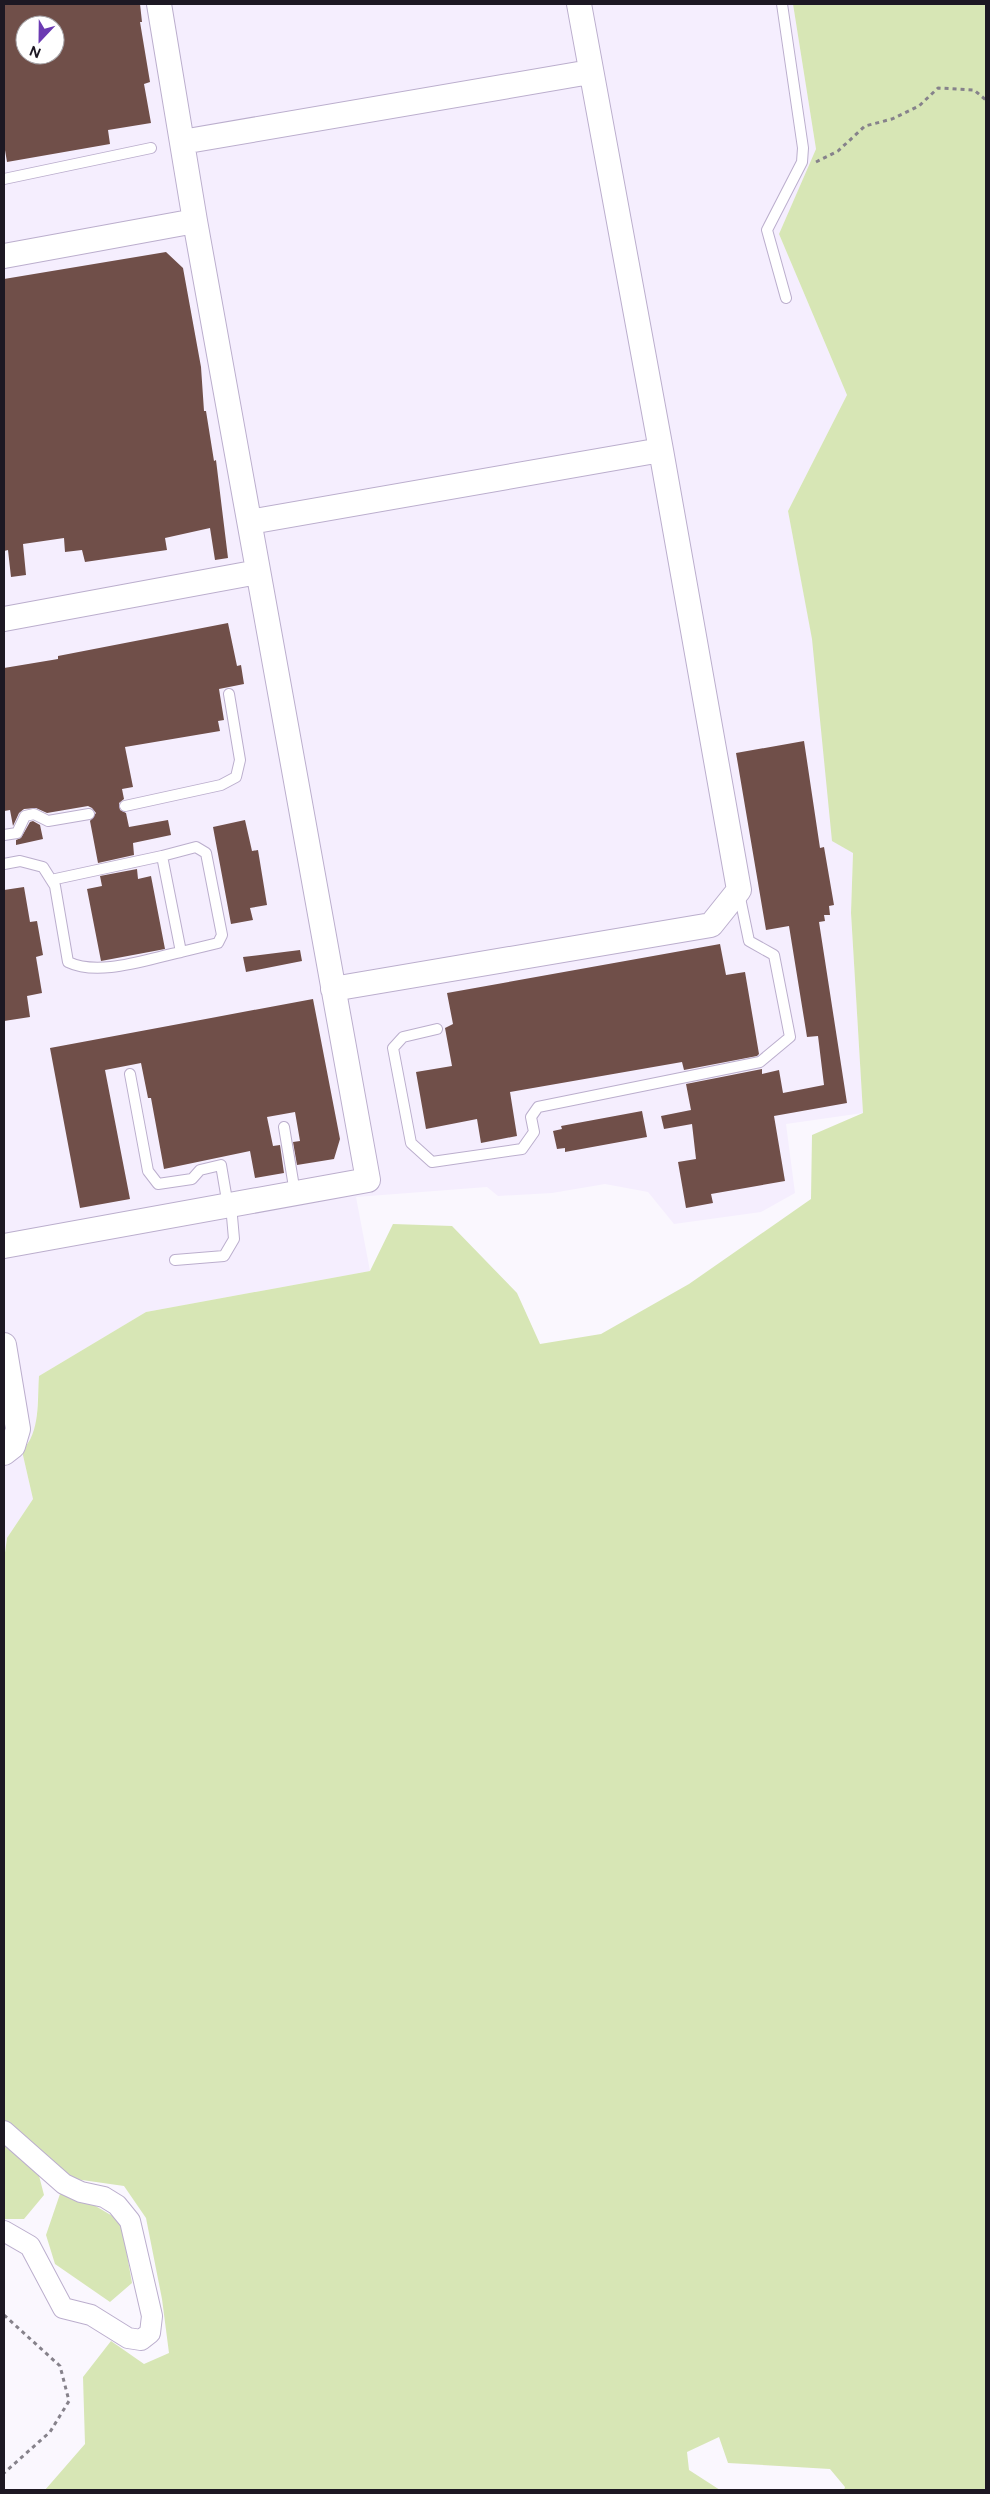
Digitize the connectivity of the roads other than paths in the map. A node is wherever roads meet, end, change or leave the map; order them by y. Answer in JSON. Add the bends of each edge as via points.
{"nodes":[{"id":1,"x":159,"y":4,"type":"edge"},
{"id":2,"x":578,"y":4,"type":"edge"},
{"id":3,"x":782,"y":4,"type":"edge"},
{"id":4,"x":590,"y":72,"type":"junction"},
{"id":5,"x":182,"y":142,"type":"junction"},
{"id":6,"x":151,"y":148,"type":"dead end"},
{"id":7,"x":4,"y":179,"type":"edge"},
{"id":8,"x":195,"y":222,"type":"junction"},
{"id":9,"x":4,"y":256,"type":"edge"},
{"id":10,"x":786,"y":298,"type":"dead end"},
{"id":11,"x":661,"y":450,"type":"junction"},
{"id":12,"x":250,"y":522,"type":"junction"},
{"id":13,"x":258,"y":572,"type":"junction"},
{"id":14,"x":4,"y":619,"type":"edge"},
{"id":15,"x":229,"y":694,"type":"dead end"},
{"id":16,"x":125,"y":806,"type":"dead end"},
{"id":17,"x":89,"y":814,"type":"dead end"},
{"id":18,"x":4,"y":835,"type":"edge"},
{"id":19,"x":162,"y":856,"type":"junction"},
{"id":20,"x":4,"y":864,"type":"edge"},
{"id":21,"x":51,"y":880,"type":"junction"},
{"id":22,"x":738,"y":890,"type":"junction"},
{"id":23,"x":180,"y":952,"type":"junction"},
{"id":24,"x":333,"y":989,"type":"junction"},
{"id":25,"x":437,"y":1029,"type":"dead end"},
{"id":26,"x":130,"y":1074,"type":"dead end"},
{"id":27,"x":284,"y":1127,"type":"dead end"},
{"id":28,"x":295,"y":1193,"type":"junction"},
{"id":29,"x":229,"y":1205,"type":"junction"},
{"id":30,"x":4,"y":1246,"type":"edge"},
{"id":31,"x":175,"y":1260,"type":"dead end"},
{"id":32,"x":4,"y":1344,"type":"edge"},
{"id":33,"x":4,"y":1454,"type":"edge"},
{"id":34,"x":4,"y":2132,"type":"edge"},
{"id":35,"x":4,"y":2231,"type":"edge"}],
"edges":[{"from":1,"to":5,"type":"street"},
{"from":2,"to":4,"type":"street"},
{"from":3,"to":10,"type":"lane","via":[[803,148],[802,162],[767,230]]},
{"from":4,"to":5,"type":"street"},
{"from":4,"to":11,"type":"street"},
{"from":5,"to":8,"type":"street"},
{"from":6,"to":7,"type":"lane"},
{"from":8,"to":9,"type":"street"},
{"from":8,"to":12,"type":"street"},
{"from":11,"to":12,"type":"street"},
{"from":11,"to":22,"type":"street"},
{"from":12,"to":13,"type":"street"},
{"from":13,"to":14,"type":"street"},
{"from":13,"to":24,"type":"street"},
{"from":15,"to":16,"type":"lane","via":[[240,760],[236,776],[222,785]]},
{"from":17,"to":18,"type":"lane","via":[[48,821],[34,814],[25,816],[17,832]]},
{"from":19,"to":21,"type":"lane"},
{"from":19,"to":23,"type":"lane"},
{"from":19,"to":23,"type":"lane","via":[[196,847],[206,853],[222,935],[218,943]]},
{"from":20,"to":21,"type":"lane","via":[[20,861],[43,867]]},
{"from":21,"to":23,"type":"lane","via":[[55,886],[68,962],[80,968],[102,969]]},
{"from":22,"to":24,"type":"street","via":[[711,925]]},
{"from":22,"to":25,"type":"lane","via":[[749,941],[774,955],[790,1037],[760,1062],[538,1107],[531,1117],[534,1132],[522,1148],[432,1162],[411,1143],[393,1048],[403,1038]]},
{"from":24,"to":28,"type":"street","via":[[368,1180]]},
{"from":26,"to":29,"type":"lane","via":[[148,1170],[158,1184],[192,1179],[200,1170],[221,1165]]},
{"from":27,"to":28,"type":"lane"},
{"from":28,"to":29,"type":"street"},
{"from":29,"to":30,"type":"street"},
{"from":29,"to":31,"type":"lane","via":[[234,1239],[224,1256]]},
{"from":32,"to":33,"type":"street","via":[[18,1429],[13,1446]]},
{"from":34,"to":35,"type":"street","via":[[64,2184],[104,2197],[117,2205],[130,2221],[152,2316],[150,2333],[141,2340],[128,2338],[91,2315],[63,2308],[30,2246]]}]}
